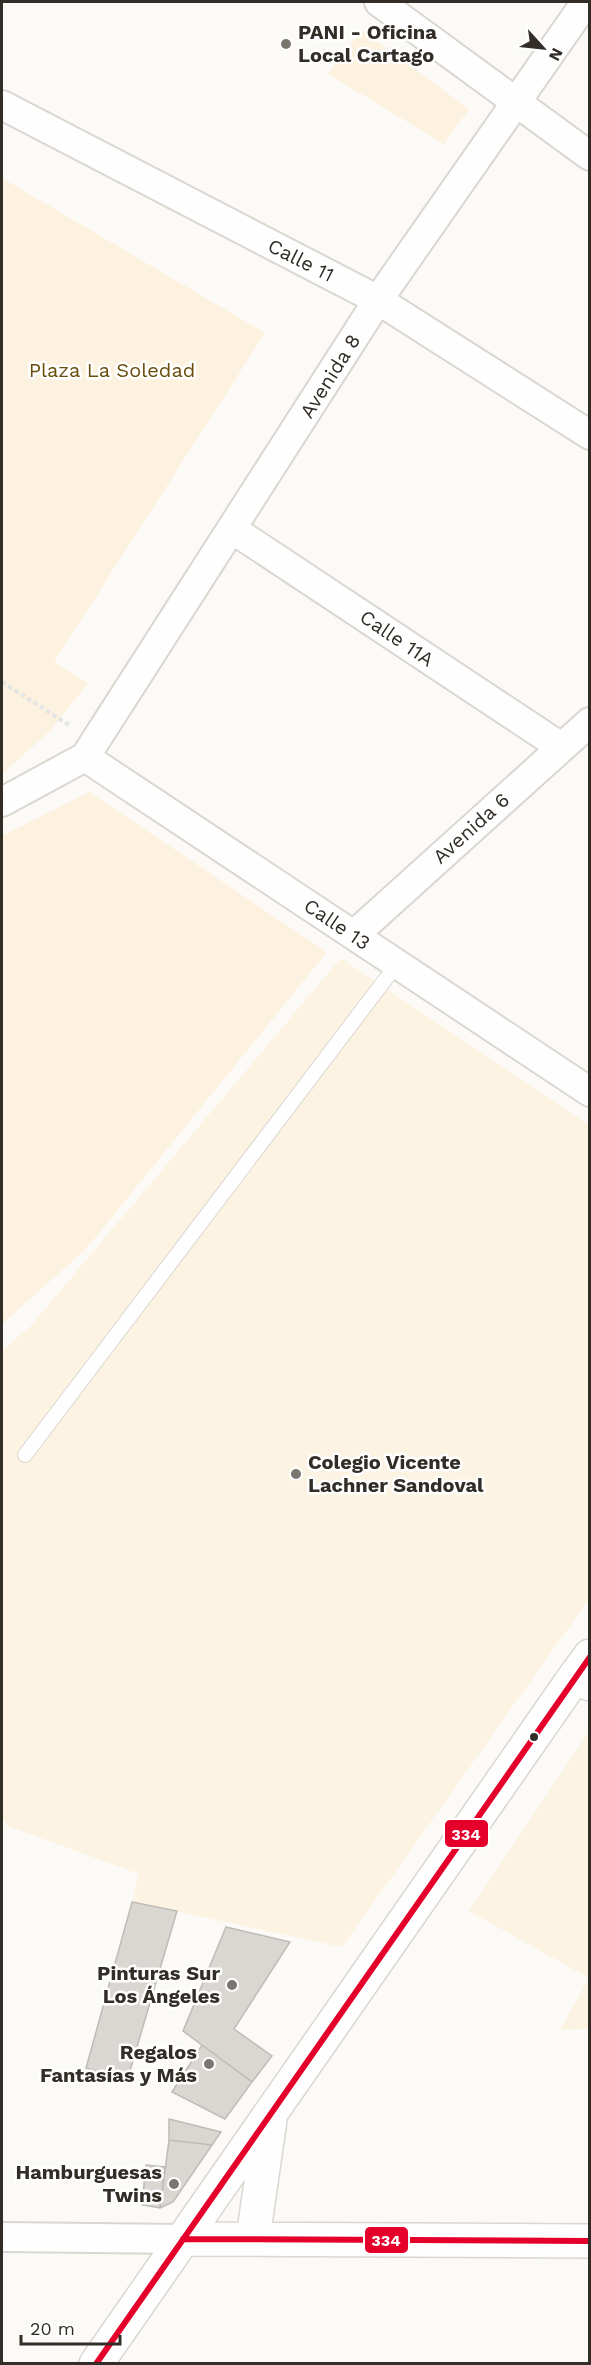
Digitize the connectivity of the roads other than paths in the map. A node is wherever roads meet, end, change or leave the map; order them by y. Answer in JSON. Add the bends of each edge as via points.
{"nodes":[{"id":1,"x":379,"y":2,"type":"edge"},
{"id":2,"x":586,"y":2,"type":"edge"},
{"id":3,"x":516,"y":103,"type":"junction"},
{"id":4,"x":2,"y":105,"type":"edge"},
{"id":5,"x":590,"y":156,"type":"edge"},
{"id":6,"x":378,"y":300,"type":"junction"},
{"id":7,"x":590,"y":435,"type":"edge"},
{"id":8,"x":232,"y":530,"type":"junction"},
{"id":9,"x":590,"y":722,"type":"edge"},
{"id":10,"x":561,"y":747,"type":"junction"},
{"id":11,"x":90,"y":749,"type":"junction"},
{"id":12,"x":2,"y":802,"type":"edge"},
{"id":13,"x":354,"y":935,"type":"junction"},
{"id":14,"x":397,"y":964,"type":"junction"},
{"id":15,"x":590,"y":1092,"type":"edge"},
{"id":16,"x":25,"y":1455,"type":"dead end"},
{"id":17,"x":585,"y":1672,"type":"edge"},
{"id":18,"x":271,"y":2112,"type":"junction"},
{"id":19,"x":2,"y":2237,"type":"edge"},
{"id":20,"x":254,"y":2238,"type":"junction"},
{"id":21,"x":183,"y":2239,"type":"junction"},
{"id":22,"x":590,"y":2241,"type":"edge"},
{"id":23,"x":96,"y":2364,"type":"edge"}],
"edges":[{"from":1,"to":3,"type":"street"},
{"from":2,"to":3,"type":"street","name":"Avenida 8"},
{"from":3,"to":5,"type":"street"},
{"from":3,"to":6,"type":"street","name":"Avenida 8"},
{"from":4,"to":6,"type":"street","name":"Calle 11"},
{"from":6,"to":7,"type":"street","name":"Calle 11"},
{"from":6,"to":8,"type":"street","name":"Avenida 8"},
{"from":8,"to":10,"type":"street","name":"Calle 11A"},
{"from":8,"to":11,"type":"street","name":"Avenida 8"},
{"from":9,"to":10,"type":"street","name":"Avenida 6"},
{"from":10,"to":13,"type":"street","name":"Avenida 6"},
{"from":11,"to":12,"type":"street"},
{"from":11,"to":13,"type":"street","name":"Calle 13"},
{"from":13,"to":14,"type":"street","name":"Calle 13"},
{"from":14,"to":15,"type":"street","name":"Calle 13"},
{"from":14,"to":16,"type":"lane"},
{"from":17,"to":18,"type":"main road"},
{"from":18,"to":20,"type":"main road"},
{"from":18,"to":21,"type":"main road"},
{"from":19,"to":21,"type":"street"},
{"from":20,"to":21,"type":"main road"},
{"from":20,"to":22,"type":"main road"},
{"from":21,"to":23,"type":"main road"}]}
